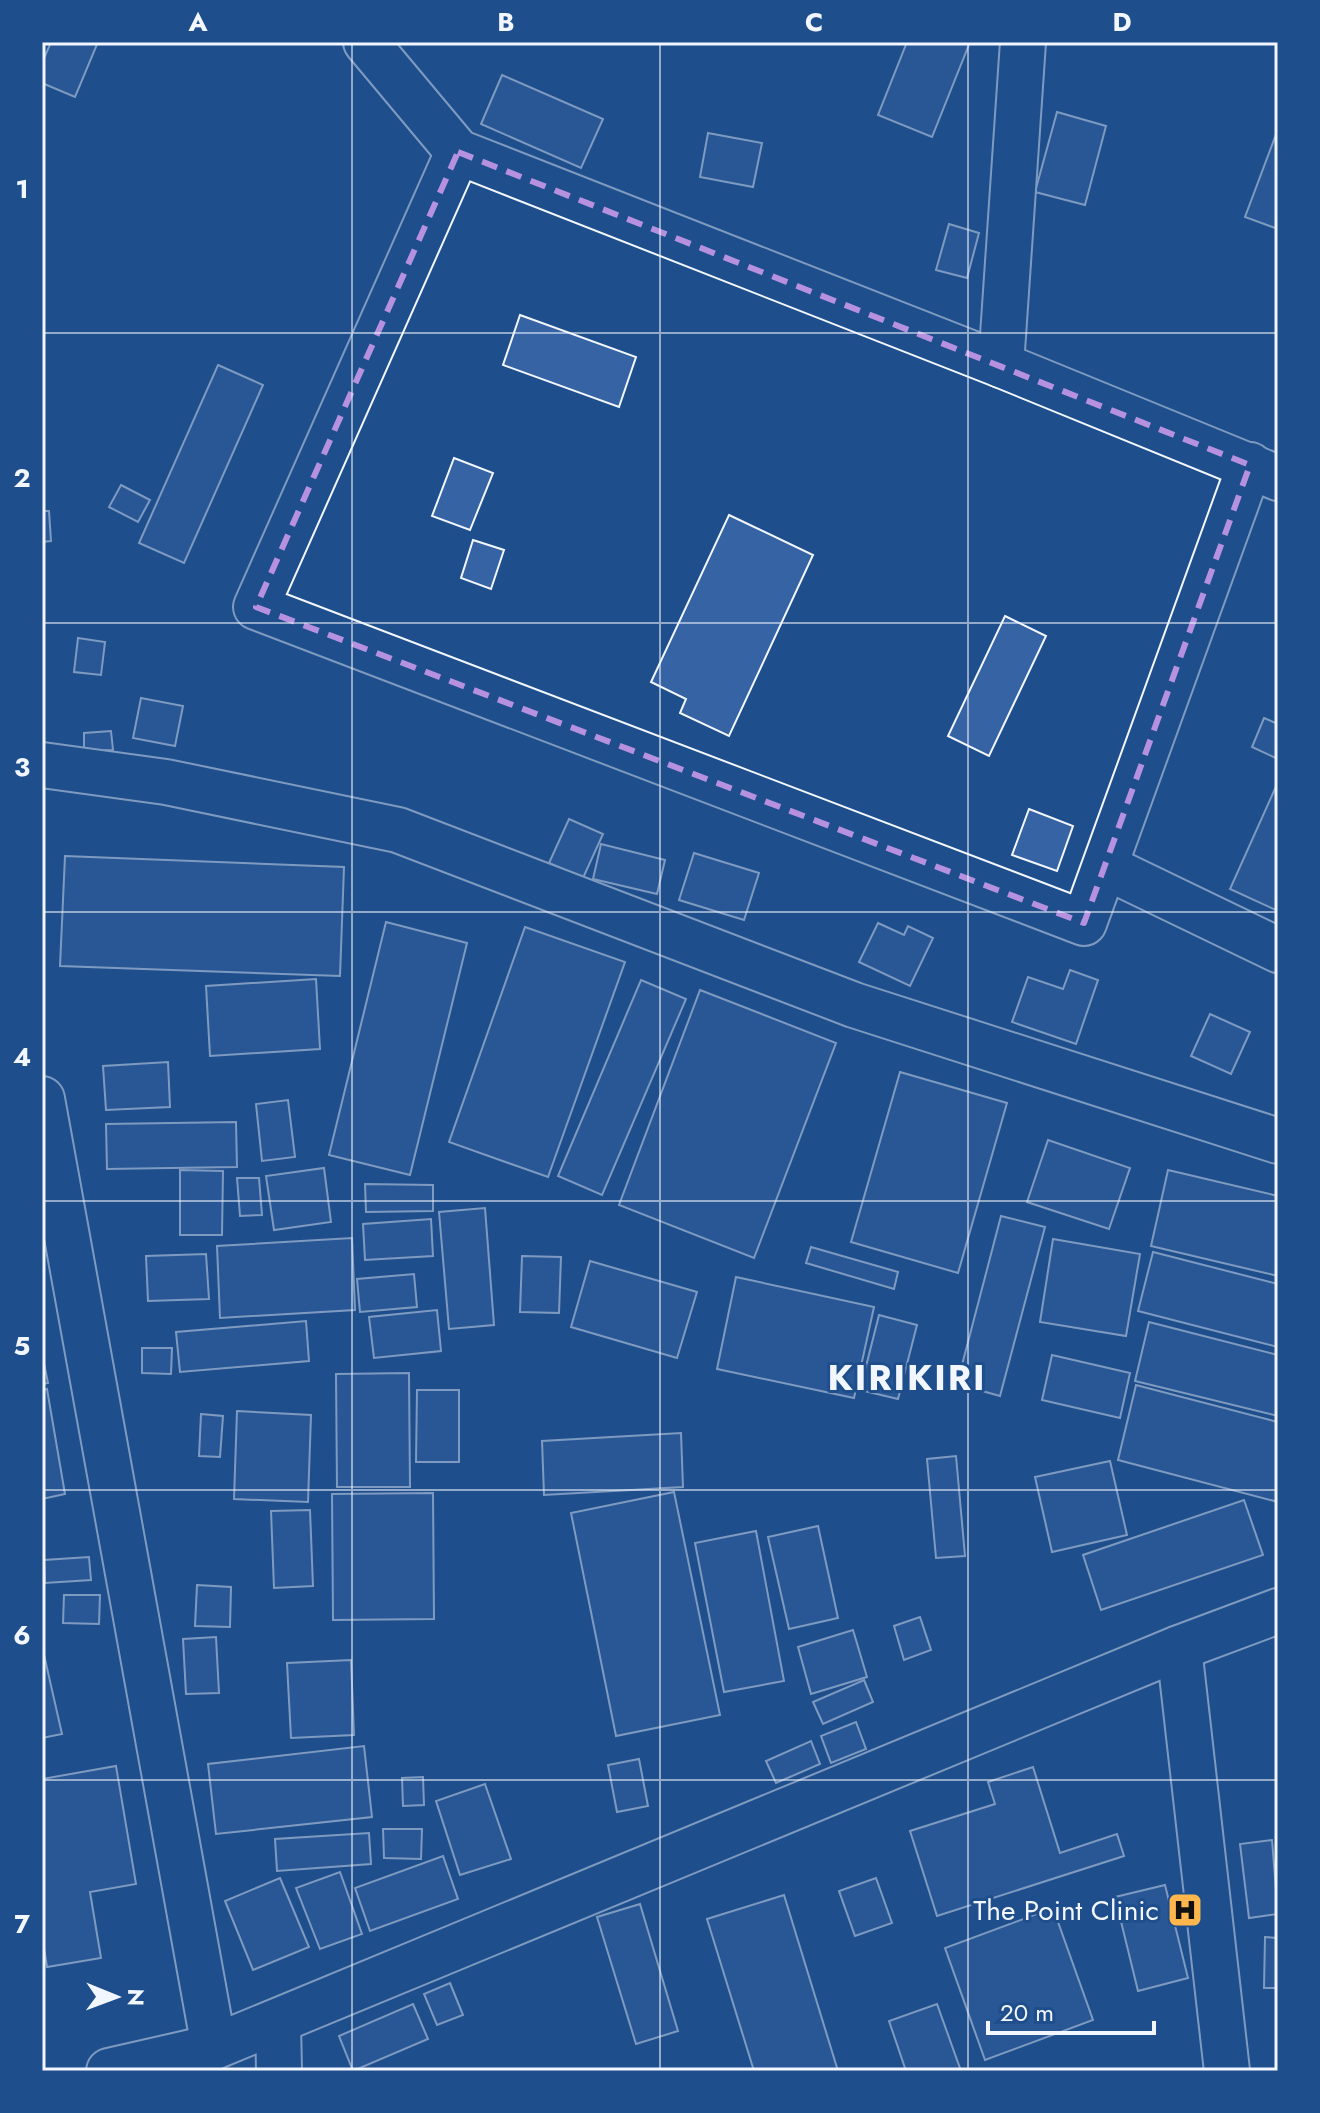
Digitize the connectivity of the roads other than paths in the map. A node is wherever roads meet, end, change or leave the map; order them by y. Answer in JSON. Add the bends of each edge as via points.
{"nodes":[{"id":1,"x":366,"y":42,"type":"edge"},
{"id":2,"x":1023,"y":42,"type":"edge"},
{"id":3,"x":458,"y":152,"type":"junction"},
{"id":4,"x":1001,"y":365,"type":"junction"},
{"id":5,"x":1264,"y":472,"type":"edge"},
{"id":6,"x":42,"y":765,"type":"edge"},
{"id":7,"x":1106,"y":867,"type":"junction"},
{"id":8,"x":1278,"y":950,"type":"edge"},
{"id":9,"x":42,"y":1099,"type":"edge"},
{"id":10,"x":1278,"y":1141,"type":"edge"},
{"id":11,"x":1278,"y":1611,"type":"edge"},
{"id":12,"x":1179,"y":1648,"type":"junction"},
{"id":13,"x":278,"y":2022,"type":"junction"},
{"id":14,"x":214,"y":2047,"type":"junction"},
{"id":15,"x":109,"y":2071,"type":"edge"},
{"id":16,"x":279,"y":2071,"type":"edge"},
{"id":17,"x":1227,"y":2071,"type":"edge"}],
"edges":[{"from":1,"to":3,"type":"street"},
{"from":2,"to":4,"type":"street"},
{"from":3,"to":4,"type":"street"},
{"from":3,"to":7,"type":"street","via":[[256,607],[1084,923]]},
{"from":4,"to":5,"type":"street"},
{"from":5,"to":7,"type":"street"},
{"from":6,"to":10,"type":"street","via":[[166,782],[398,830],[854,1005]]},
{"from":7,"to":8,"type":"street"},
{"from":9,"to":14,"type":"street"},
{"from":11,"to":12,"type":"street"},
{"from":12,"to":13,"type":"street"},
{"from":12,"to":17,"type":"street"},
{"from":13,"to":14,"type":"street"},
{"from":13,"to":16,"type":"street"},
{"from":14,"to":15,"type":"street"}]}
